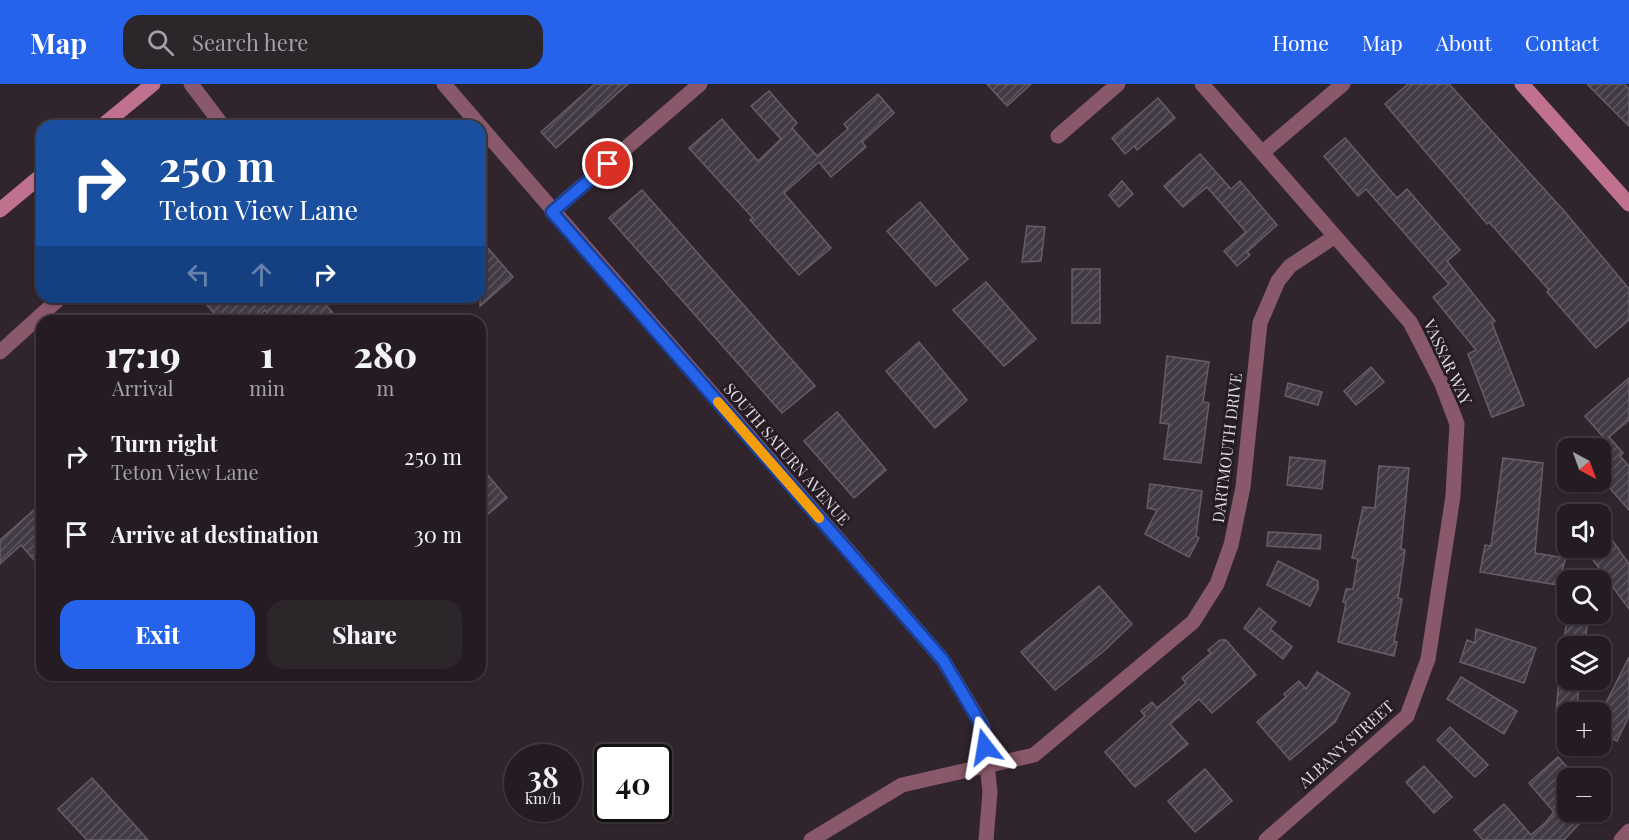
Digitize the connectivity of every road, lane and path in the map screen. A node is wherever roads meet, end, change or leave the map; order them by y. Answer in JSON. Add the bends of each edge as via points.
{"nodes":[{"id":1,"x":153,"y":84,"type":"edge"},
{"id":2,"x":191,"y":84,"type":"edge"},
{"id":3,"x":444,"y":84,"type":"edge"},
{"id":4,"x":700,"y":84,"type":"edge"},
{"id":5,"x":1118,"y":84,"type":"edge"},
{"id":6,"x":1202,"y":84,"type":"edge"},
{"id":7,"x":1343,"y":84,"type":"edge"},
{"id":8,"x":1522,"y":84,"type":"edge"},
{"id":9,"x":109,"y":120,"type":"edge"},
{"id":10,"x":218,"y":120,"type":"edge"},
{"id":11,"x":475,"y":120,"type":"edge"},
{"id":12,"x":486,"y":133,"type":"edge"},
{"id":13,"x":1058,"y":136,"type":"dead end"},
{"id":14,"x":1263,"y":152,"type":"junction"},
{"id":15,"x":36,"y":181,"type":"edge"},
{"id":16,"x":1629,"y":204,"type":"edge"},
{"id":17,"x":0,"y":210,"type":"edge"},
{"id":18,"x":552,"y":212,"type":"junction"},
{"id":19,"x":1334,"y":237,"type":"junction"},
{"id":20,"x":54,"y":303,"type":"edge"},
{"id":21,"x":41,"y":315,"type":"edge"},
{"id":22,"x":36,"y":320,"type":"edge"},
{"id":23,"x":0,"y":352,"type":"edge"},
{"id":24,"x":1428,"y":659,"type":"joint"},
{"id":25,"x":987,"y":767,"type":"junction"},
{"id":26,"x":1629,"y":831,"type":"edge"},
{"id":27,"x":811,"y":840,"type":"edge"},
{"id":28,"x":986,"y":840,"type":"edge"},
{"id":29,"x":1266,"y":840,"type":"edge"},
{"id":30,"x":1621,"y":840,"type":"edge"}],
"edges":[{"from":1,"to":9,"type":"main road"},
{"from":2,"to":10,"type":"street"},
{"from":3,"to":11,"type":"street","name":"SOUTH SATURN AVENUE"},
{"from":4,"to":18,"type":"street"},
{"from":5,"to":13,"type":"street"},
{"from":6,"to":14,"type":"street","name":"VASSAR WAY"},
{"from":7,"to":14,"type":"street"},
{"from":8,"to":16,"type":"main road"},
{"from":12,"to":18,"type":"street","name":"SOUTH SATURN AVENUE"},
{"from":14,"to":19,"type":"street","name":"VASSAR WAY"},
{"from":15,"to":17,"type":"main road"},
{"from":18,"to":25,"type":"street","name":"SOUTH SATURN AVENUE","via":[[943,660],[983,728]]},
{"from":19,"to":24,"type":"street","name":"VASSAR WAY","via":[[1410,322],[1442,384],[1457,424],[1453,496]]},
{"from":19,"to":25,"type":"street","name":"DARTMOUTH DRIVE","via":[[1290,266],[1278,281],[1260,323],[1243,487],[1231,545],[1217,584],[1193,622],[1034,755]]},
{"from":20,"to":21,"type":"street"},
{"from":22,"to":23,"type":"street"},
{"from":24,"to":29,"type":"street","name":"ALBANY STREET","via":[[1407,716]]},
{"from":25,"to":27,"type":"street","via":[[902,784]]},
{"from":25,"to":28,"type":"street","name":"SOUTH SATURN AVENUE","via":[[990,792]]},
{"from":26,"to":30,"type":"street"}]}
